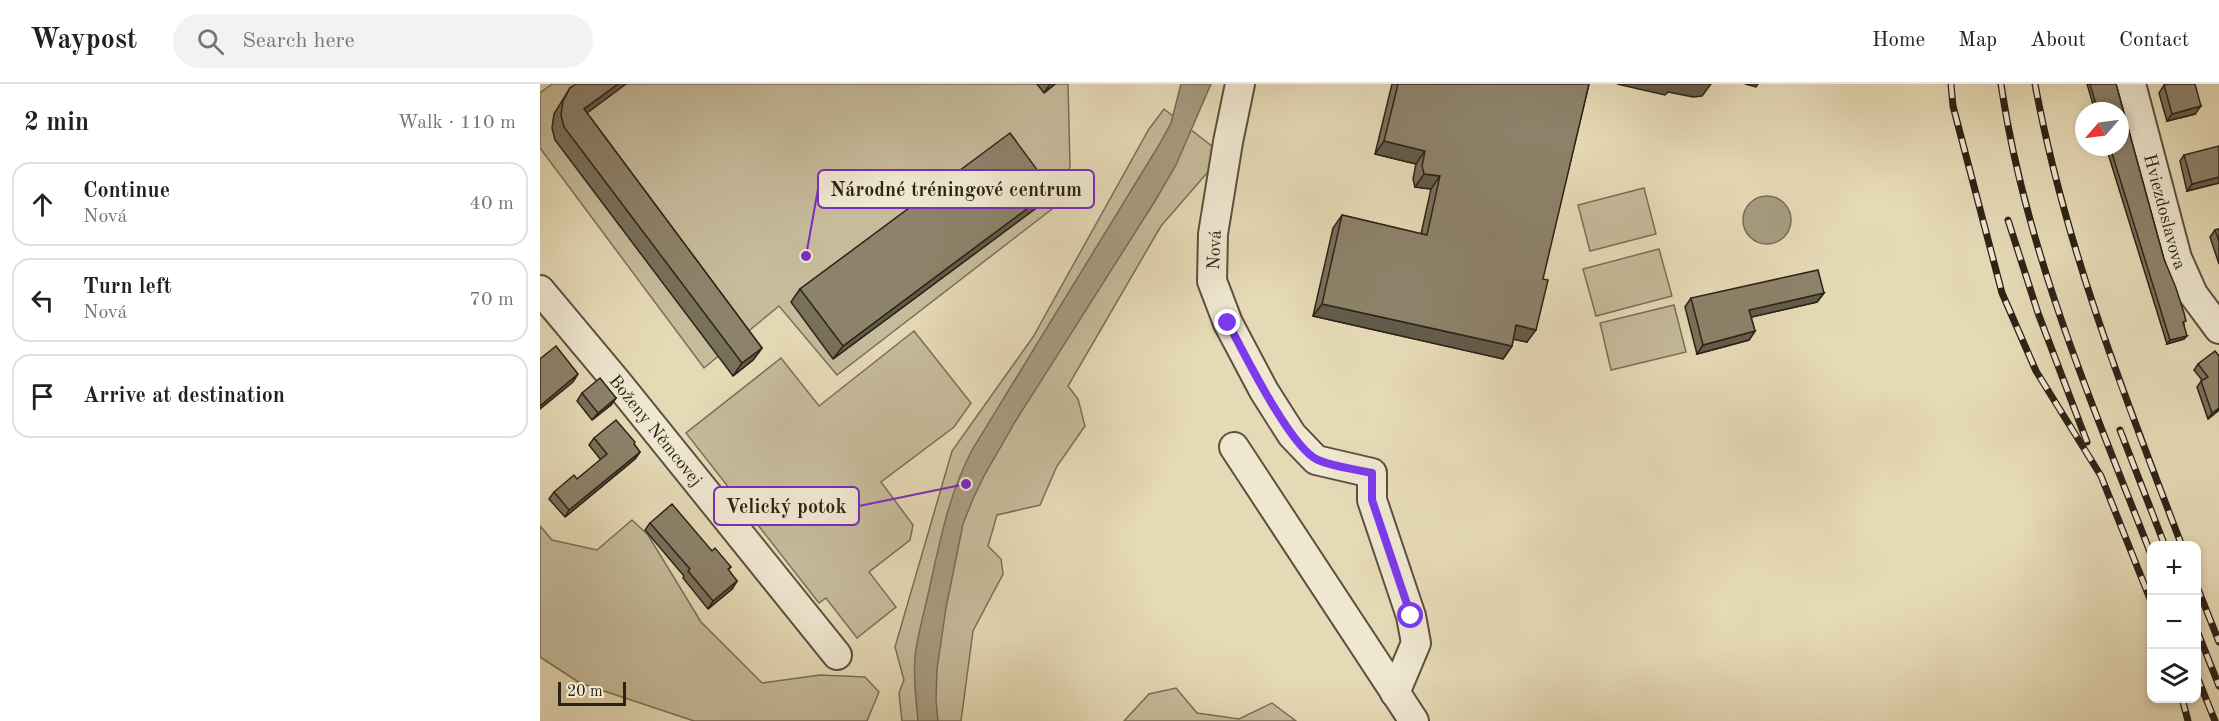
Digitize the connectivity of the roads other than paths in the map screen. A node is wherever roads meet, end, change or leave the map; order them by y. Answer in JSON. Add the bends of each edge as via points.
{"nodes":[{"id":1,"x":1240,"y":84,"type":"edge"},
{"id":2,"x":2131,"y":84,"type":"edge"},
{"id":3,"x":540,"y":290,"type":"edge"},
{"id":4,"x":2219,"y":329,"type":"edge"},
{"id":5,"x":1234,"y":447,"type":"dead end"},
{"id":6,"x":837,"y":656,"type":"dead end"},
{"id":7,"x":1395,"y":693,"type":"junction"},
{"id":8,"x":1414,"y":721,"type":"edge"}],
"edges":[{"from":1,"to":7,"type":"street","name":"Nová","via":[[1213,234],[1212,281],[1228,323],[1292,435],[1316,460],[1372,473],[1372,500],[1411,616],[1416,643]]},
{"from":2,"to":4,"type":"street","name":"Hviezdoslavova","via":[[2177,258],[2193,294]]},
{"from":3,"to":6,"type":"street","name":"Boženy Němcovej"},
{"from":5,"to":7,"type":"street"},
{"from":7,"to":8,"type":"street"}]}
